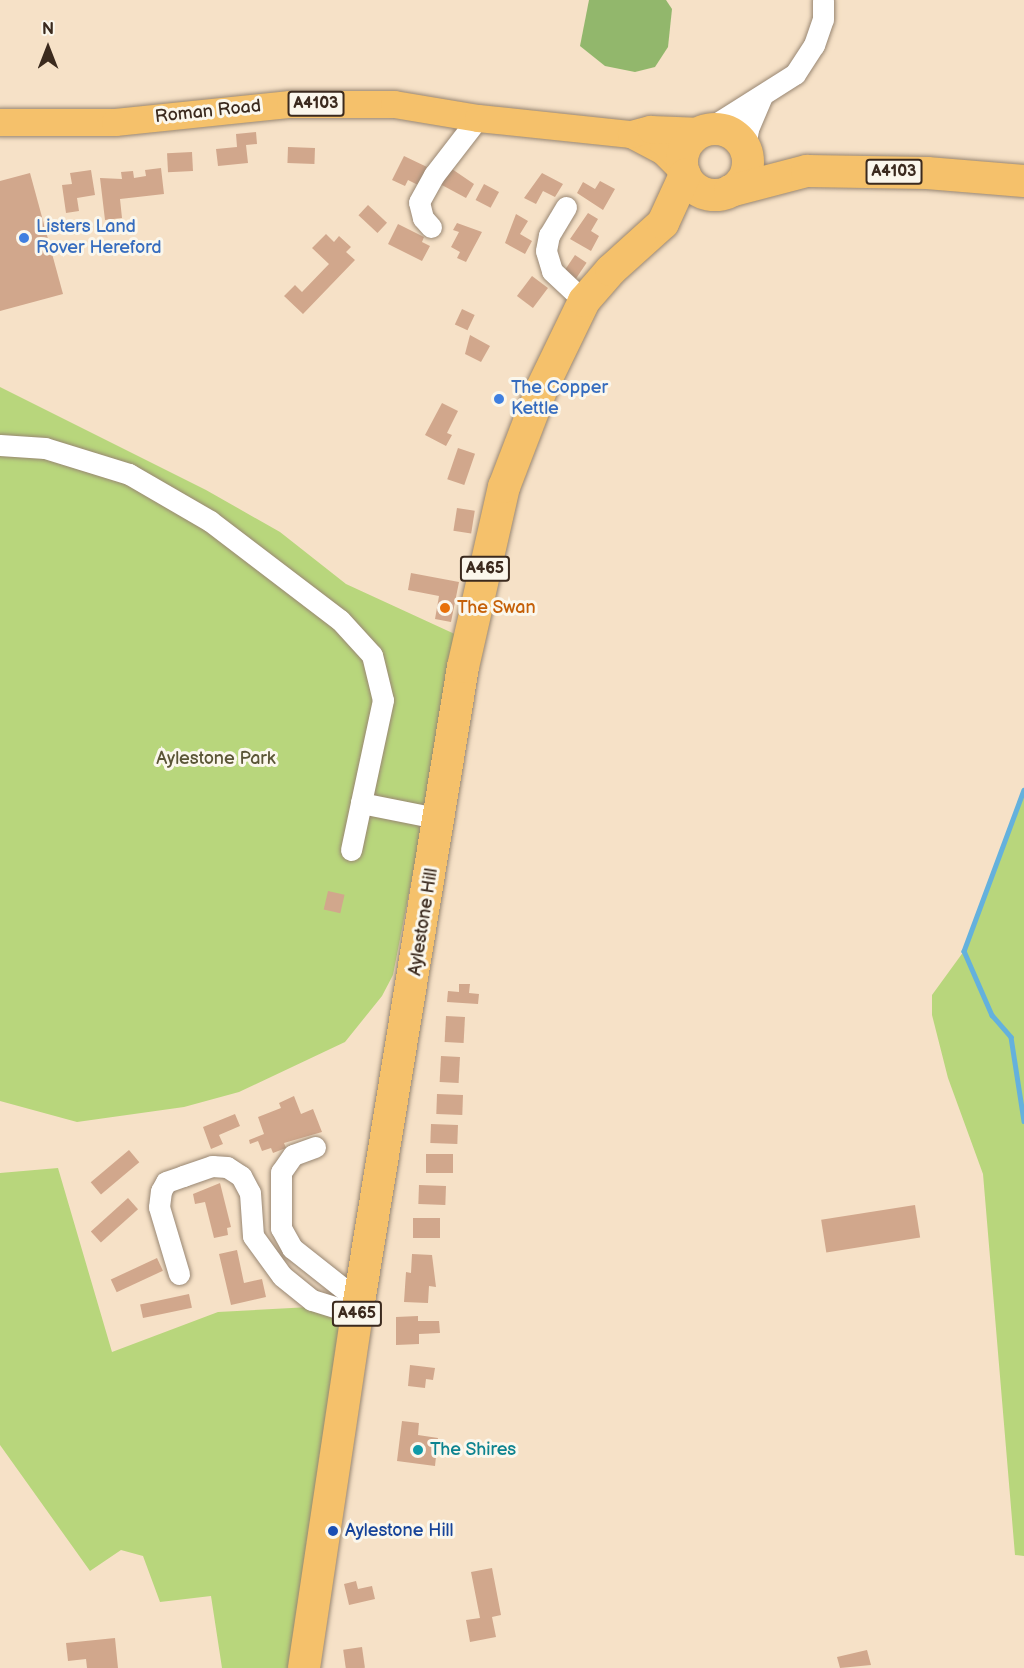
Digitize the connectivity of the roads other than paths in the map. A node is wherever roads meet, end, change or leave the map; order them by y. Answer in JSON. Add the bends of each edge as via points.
{"nodes":[{"id":1,"x":823,"y":0,"type":"edge"},
{"id":2,"x":762,"y":98,"type":"junction"},
{"id":3,"x":478,"y":118,"type":"junction"},
{"id":4,"x":0,"y":122,"type":"edge"},
{"id":5,"x":705,"y":130,"type":"junction"},
{"id":6,"x":631,"y":134,"type":"junction"},
{"id":7,"x":746,"y":150,"type":"junction"},
{"id":8,"x":807,"y":171,"type":"junction"},
{"id":9,"x":684,"y":173,"type":"junction"},
{"id":10,"x":1024,"y":181,"type":"edge"},
{"id":11,"x":727,"y":192,"type":"junction"},
{"id":12,"x":566,"y":207,"type":"dead end"},
{"id":13,"x":663,"y":223,"type":"junction"},
{"id":14,"x":431,"y":227,"type":"dead end"},
{"id":15,"x":584,"y":301,"type":"junction"},
{"id":16,"x":0,"y":445,"type":"edge"},
{"id":17,"x":361,"y":803,"type":"junction"},
{"id":18,"x":441,"y":819,"type":"junction"},
{"id":19,"x":351,"y":850,"type":"dead end"},
{"id":20,"x":315,"y":1147,"type":"dead end"},
{"id":21,"x":178,"y":1274,"type":"dead end"},
{"id":22,"x":358,"y":1308,"type":"junction"},
{"id":23,"x":304,"y":1668,"type":"edge"}],
"edges":[{"from":1,"to":2,"type":"street","via":[[823,19],[814,45],[795,74]]},
{"from":2,"to":5,"type":"street"},
{"from":2,"to":7,"type":"street","via":[[748,129]]},
{"from":3,"to":4,"type":"main road","name":"Roman Road","number":"A4103","via":[[394,104],[290,104],[115,122]]},
{"from":3,"to":6,"type":"main road","name":"Roman Road","number":"A4103"},
{"from":3,"to":14,"type":"street","via":[[434,175],[419,202],[423,218]]},
{"from":5,"to":6,"type":"main road","name":"Roman Road","number":"A4103","via":[[650,129]]},
{"from":5,"to":7,"type":"highway","number":"A4103","via":[[730,132]]},
{"from":5,"to":9,"type":"highway","via":[[683,152]]},
{"from":6,"to":9,"type":"main road","name":"Roman Road","number":"A4103","via":[[663,151]]},
{"from":7,"to":8,"type":"highway","number":"A4103"},
{"from":7,"to":11,"type":"highway","via":[[743,178]]},
{"from":8,"to":10,"type":"highway","number":"A4103","via":[[927,173]]},
{"from":8,"to":11,"type":"highway","number":"A4103"},
{"from":9,"to":11,"type":"highway","number":"A4103","via":[[697,189]]},
{"from":9,"to":13,"type":"highway","name":"Aylestone Hill","number":"A465"},
{"from":11,"to":13,"type":"highway","name":"Aylestone Hill","number":"A465","via":[[680,221]]},
{"from":12,"to":15,"type":"street","via":[[549,235],[546,251],[552,271]]},
{"from":13,"to":15,"type":"highway","name":"Aylestone Hill","number":"A465","via":[[611,270]]},
{"from":15,"to":18,"type":"highway","name":"Aylestone Hill","number":"A465","via":[[542,388],[504,487],[463,667]]},
{"from":16,"to":17,"type":"street","via":[[45,448],[129,474],[210,521],[340,620],[372,655],[383,700]]},
{"from":17,"to":18,"type":"street"},
{"from":17,"to":19,"type":"street"},
{"from":18,"to":22,"type":"highway","name":"Aylestone Hill","number":"A465"},
{"from":20,"to":22,"type":"street","via":[[293,1155],[281,1172],[281,1228],[292,1248]]},
{"from":21,"to":22,"type":"street","via":[[159,1207],[166,1182],[212,1166],[227,1167],[241,1176],[250,1193],[253,1236],[282,1276],[312,1299]]},
{"from":22,"to":23,"type":"highway","name":"Aylestone Hill","number":"A465"}]}
